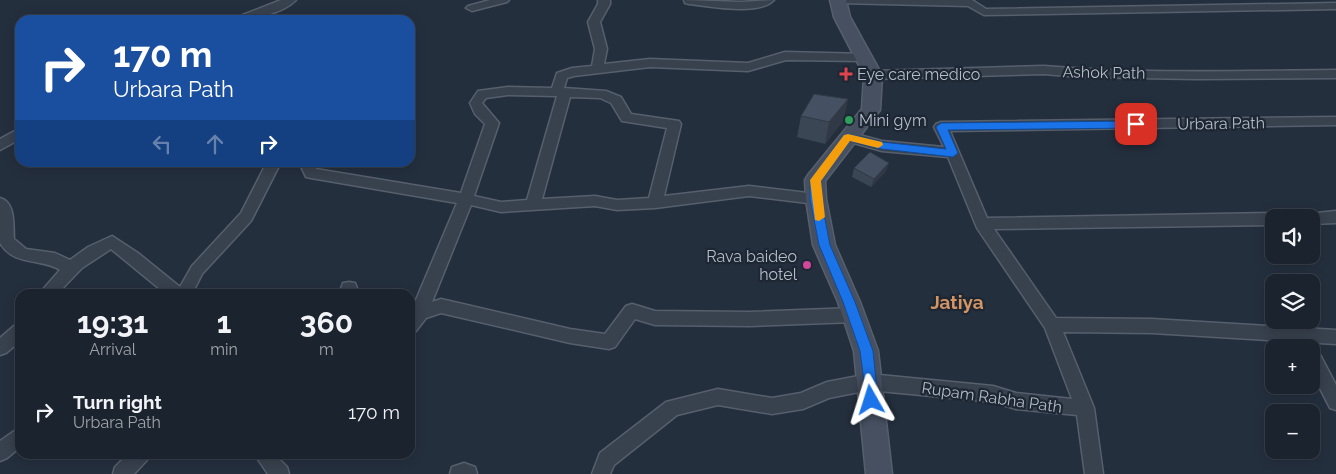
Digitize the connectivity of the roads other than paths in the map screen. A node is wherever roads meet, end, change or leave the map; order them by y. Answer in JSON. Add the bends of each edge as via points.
{"nodes":[{"id":1,"x":290,"y":0,"type":"edge"},
{"id":2,"x":503,"y":0,"type":"edge"},
{"id":3,"x":604,"y":0,"type":"edge"},
{"id":4,"x":768,"y":0,"type":"edge"},
{"id":5,"x":838,"y":0,"type":"edge"},
{"id":6,"x":1045,"y":0,"type":"edge"},
{"id":7,"x":689,"y":1,"type":"dead end"},
{"id":8,"x":970,"y":2,"type":"edge"},
{"id":9,"x":1336,"y":6,"type":"edge"},
{"id":10,"x":472,"y":8,"type":"dead end"},
{"id":11,"x":1051,"y":11,"type":"junction"},
{"id":12,"x":254,"y":15,"type":"edge"},
{"id":13,"x":868,"y":66,"type":"junction"},
{"id":14,"x":597,"y":69,"type":"junction"},
{"id":15,"x":1336,"y":74,"type":"edge"},
{"id":16,"x":561,"y":92,"type":"junction"},
{"id":17,"x":1336,"y":121,"type":"edge"},
{"id":18,"x":15,"y":136,"type":"edge"},
{"id":19,"x":848,"y":137,"type":"junction"},
{"id":20,"x":0,"y":145,"type":"edge"},
{"id":21,"x":953,"y":153,"type":"junction"},
{"id":22,"x":271,"y":167,"type":"edge"},
{"id":23,"x":308,"y":167,"type":"edge"},
{"id":24,"x":466,"y":199,"type":"junction"},
{"id":25,"x":816,"y":199,"type":"junction"},
{"id":26,"x":0,"y":203,"type":"edge"},
{"id":27,"x":655,"y":203,"type":"junction"},
{"id":28,"x":534,"y":205,"type":"junction"},
{"id":29,"x":1336,"y":217,"type":"edge"},
{"id":30,"x":1320,"y":218,"type":"edge"},
{"id":31,"x":1265,"y":219,"type":"edge"},
{"id":32,"x":982,"y":224,"type":"junction"},
{"id":33,"x":70,"y":268,"type":"junction"},
{"id":34,"x":51,"y":289,"type":"edge"},
{"id":35,"x":171,"y":289,"type":"edge"},
{"id":36,"x":186,"y":289,"type":"edge"},
{"id":37,"x":420,"y":313,"type":"junction"},
{"id":38,"x":854,"y":315,"type":"junction"},
{"id":39,"x":415,"y":320,"type":"edge"},
{"id":40,"x":1052,"y":325,"type":"junction"},
{"id":41,"x":15,"y":335,"type":"edge"},
{"id":42,"x":1336,"y":337,"type":"edge"},
{"id":43,"x":1284,"y":339,"type":"edge"},
{"id":44,"x":1320,"y":339,"type":"edge"},
{"id":45,"x":0,"y":348,"type":"edge"},
{"id":46,"x":1320,"y":371,"type":"edge"},
{"id":47,"x":869,"y":382,"type":"junction"},
{"id":48,"x":1336,"y":402,"type":"edge"},
{"id":49,"x":1085,"y":408,"type":"junction"},
{"id":50,"x":15,"y":440,"type":"edge"},
{"id":51,"x":0,"y":452,"type":"edge"},
{"id":52,"x":136,"y":459,"type":"edge"},
{"id":53,"x":267,"y":459,"type":"edge"},
{"id":54,"x":122,"y":474,"type":"edge"},
{"id":55,"x":280,"y":474,"type":"edge"},
{"id":56,"x":459,"y":474,"type":"edge"},
{"id":57,"x":468,"y":474,"type":"edge"},
{"id":58,"x":602,"y":474,"type":"edge"},
{"id":59,"x":879,"y":474,"type":"edge"},
{"id":60,"x":1094,"y":474,"type":"edge"}],
"edges":[{"from":1,"to":12,"type":"street"},
{"from":2,"to":10,"type":"street"},
{"from":3,"to":14,"type":"street","via":[[594,22],[600,49]]},
{"from":4,"to":7,"type":"street","via":[[762,4]]},
{"from":5,"to":8,"type":"street"},
{"from":5,"to":13,"type":"main road","via":[[842,17]]},
{"from":6,"to":11,"type":"street"},
{"from":8,"to":11,"type":"street","via":[[984,12]]},
{"from":9,"to":11,"type":"street"},
{"from":13,"to":14,"type":"street","name":"Ashok Path","via":[[785,56],[748,68],[650,62]]},
{"from":13,"to":15,"type":"street","name":"Ashok Path","via":[[1078,73]]},
{"from":13,"to":19,"type":"main road","via":[[871,110]]},
{"from":14,"to":16,"type":"street","name":"Ashok Path","via":[[561,76]]},
{"from":16,"to":24,"type":"street","via":[[482,94],[476,103],[492,123]]},
{"from":16,"to":27,"type":"street","via":[[602,94],[616,100],[627,118],[674,124]]},
{"from":16,"to":28,"type":"street"},
{"from":17,"to":21,"type":"street","name":"Urbara Path","via":[[941,127]]},
{"from":18,"to":20,"type":"street"},
{"from":19,"to":21,"type":"street","via":[[882,146]]},
{"from":19,"to":25,"type":"main road","via":[[815,180]]},
{"from":21,"to":32,"type":"street"},
{"from":22,"to":36,"type":"street","via":[[246,217],[196,270]]},
{"from":23,"to":24,"type":"street","via":[[311,173]]},
{"from":24,"to":28,"type":"street","via":[[501,207]]},
{"from":24,"to":37,"type":"street"},
{"from":25,"to":27,"type":"street","via":[[749,190]]},
{"from":25,"to":38,"type":"main road","via":[[824,245]]},
{"from":26,"to":33,"type":"street","via":[[4,208],[7,242],[22,254],[55,259]]},
{"from":27,"to":28,"type":"street","via":[[617,205],[595,201]]},
{"from":29,"to":30,"type":"street"},
{"from":31,"to":32,"type":"street"},
{"from":32,"to":40,"type":"street"},
{"from":33,"to":34,"type":"street"},
{"from":33,"to":35,"type":"street","via":[[97,247],[112,242]]},
{"from":37,"to":38,"type":"street","via":[[441,306],[609,342],[632,311],[655,318]]},
{"from":37,"to":39,"type":"street"},
{"from":38,"to":47,"type":"main road","via":[[866,351]]},
{"from":40,"to":43,"type":"street","via":[[1152,326]]},
{"from":40,"to":49,"type":"street"},
{"from":41,"to":45,"type":"street"},
{"from":42,"to":44,"type":"street"},
{"from":46,"to":48,"type":"street"},
{"from":47,"to":49,"type":"street","name":"Rupam Rabha Path","via":[[993,394],[1016,401]]},
{"from":47,"to":58,"type":"street","name":"Rupam Rabha Path","via":[[827,390],[803,401],[772,406],[718,397],[672,408],[607,459]]},
{"from":47,"to":59,"type":"main road"},
{"from":49,"to":60,"type":"street"},
{"from":50,"to":51,"type":"street"},
{"from":52,"to":54,"type":"street"},
{"from":53,"to":55,"type":"street"},
{"from":56,"to":57,"type":"street"}]}
